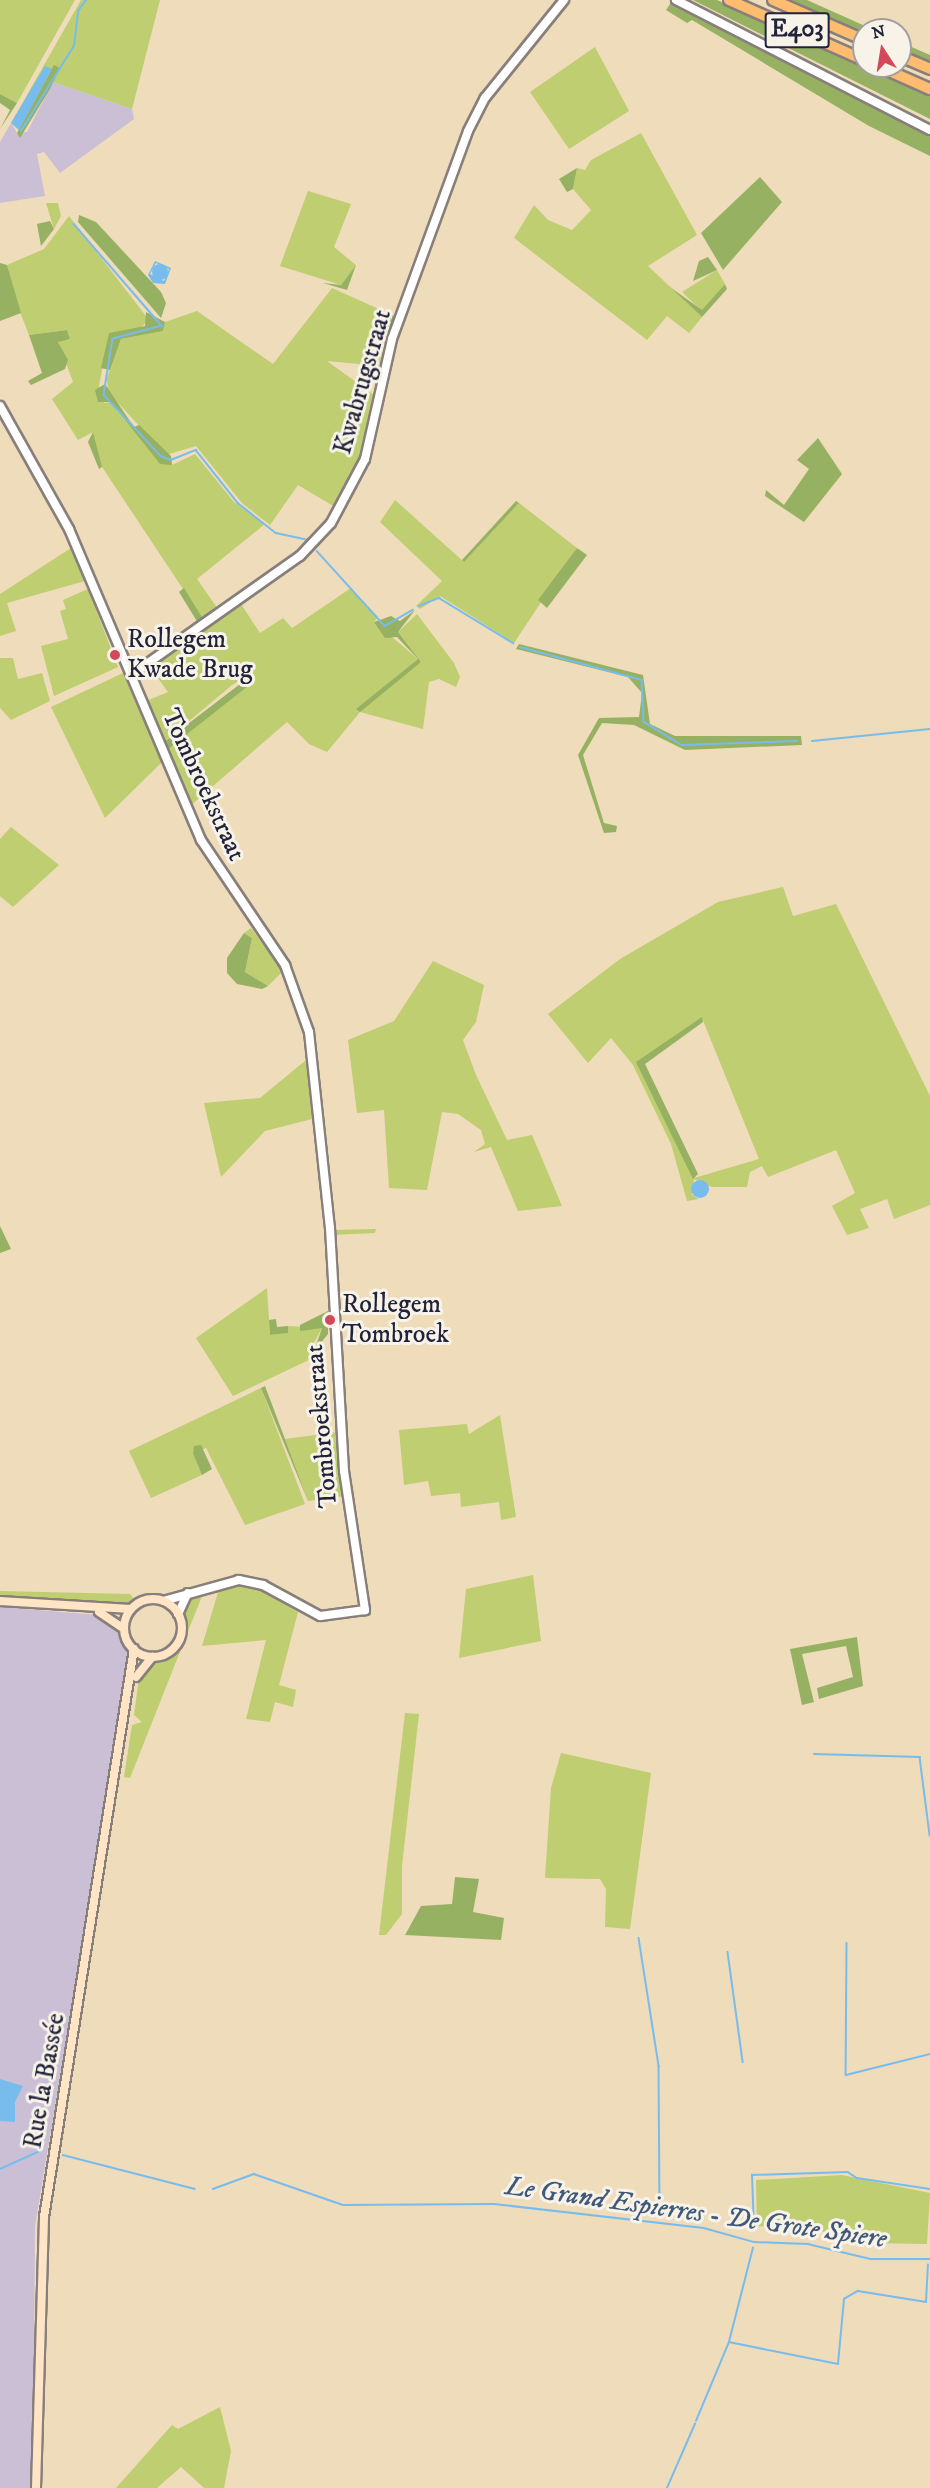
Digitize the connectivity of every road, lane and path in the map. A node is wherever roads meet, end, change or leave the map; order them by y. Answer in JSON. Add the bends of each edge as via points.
{"nodes":[{"id":1,"x":564,"y":0,"type":"edge"},
{"id":2,"x":676,"y":0,"type":"edge"},
{"id":3,"x":729,"y":0,"type":"edge"},
{"id":4,"x":773,"y":0,"type":"edge"},
{"id":5,"x":852,"y":35,"type":"edge"},
{"id":6,"x":852,"y":55,"type":"edge"},
{"id":7,"x":912,"y":61,"type":"edge"},
{"id":8,"x":930,"y":69,"type":"edge"},
{"id":9,"x":905,"y":78,"type":"edge"},
{"id":10,"x":930,"y":89,"type":"edge"},
{"id":11,"x":930,"y":130,"type":"edge"},
{"id":12,"x":0,"y":406,"type":"edge"},
{"id":13,"x":130,"y":675,"type":"junction"},
{"id":14,"x":191,"y":1590,"type":"junction"},
{"id":15,"x":0,"y":1600,"type":"edge"},
{"id":16,"x":164,"y":1601,"type":"junction"},
{"id":17,"x":131,"y":1609,"type":"junction"},
{"id":18,"x":96,"y":1610,"type":"junction"},
{"id":19,"x":178,"y":1614,"type":"junction"},
{"id":20,"x":124,"y":1629,"type":"junction"},
{"id":21,"x":134,"y":1649,"type":"junction"},
{"id":22,"x":152,"y":1656,"type":"junction"},
{"id":23,"x":132,"y":1685,"type":"junction"},
{"id":24,"x":36,"y":2488,"type":"edge"}],
"edges":[{"from":1,"to":13,"type":"street","name":"Kwabrugstraat","via":[[485,98],[468,131],[392,339],[365,459],[331,523],[300,556]]},
{"from":2,"to":11,"type":"street"},
{"from":3,"to":6,"type":"highway","number":"E403"},
{"from":4,"to":5,"type":"highway","number":"E403"},
{"from":7,"to":8,"type":"highway"},
{"from":9,"to":10,"type":"highway"},
{"from":12,"to":13,"type":"street","name":"Tombroekstraat","via":[[69,529]]},
{"from":13,"to":14,"type":"street","name":"Tombroekstraat","via":[[207,852],[297,990],[309,1032],[326,1190],[344,1471],[365,1610],[320,1616],[244,1580]]},
{"from":14,"to":16,"type":"street"},
{"from":14,"to":19,"type":"street"},
{"from":15,"to":18,"type":"main road"},
{"from":16,"to":17,"type":"main road","via":[[150,1599]]},
{"from":16,"to":19,"type":"main road"},
{"from":17,"to":18,"type":"main road"},
{"from":17,"to":20,"type":"main road"},
{"from":18,"to":20,"type":"main road"},
{"from":19,"to":22,"type":"main road","via":[[177,1643]]},
{"from":20,"to":21,"type":"main road"},
{"from":21,"to":22,"type":"main road"},
{"from":21,"to":23,"type":"main road","name":"Rue la Bassée"},
{"from":22,"to":23,"type":"main road","name":"Rue la Bassée"},
{"from":23,"to":24,"type":"main road","name":"Rue la Bassée","via":[[44,2217]]}]}
